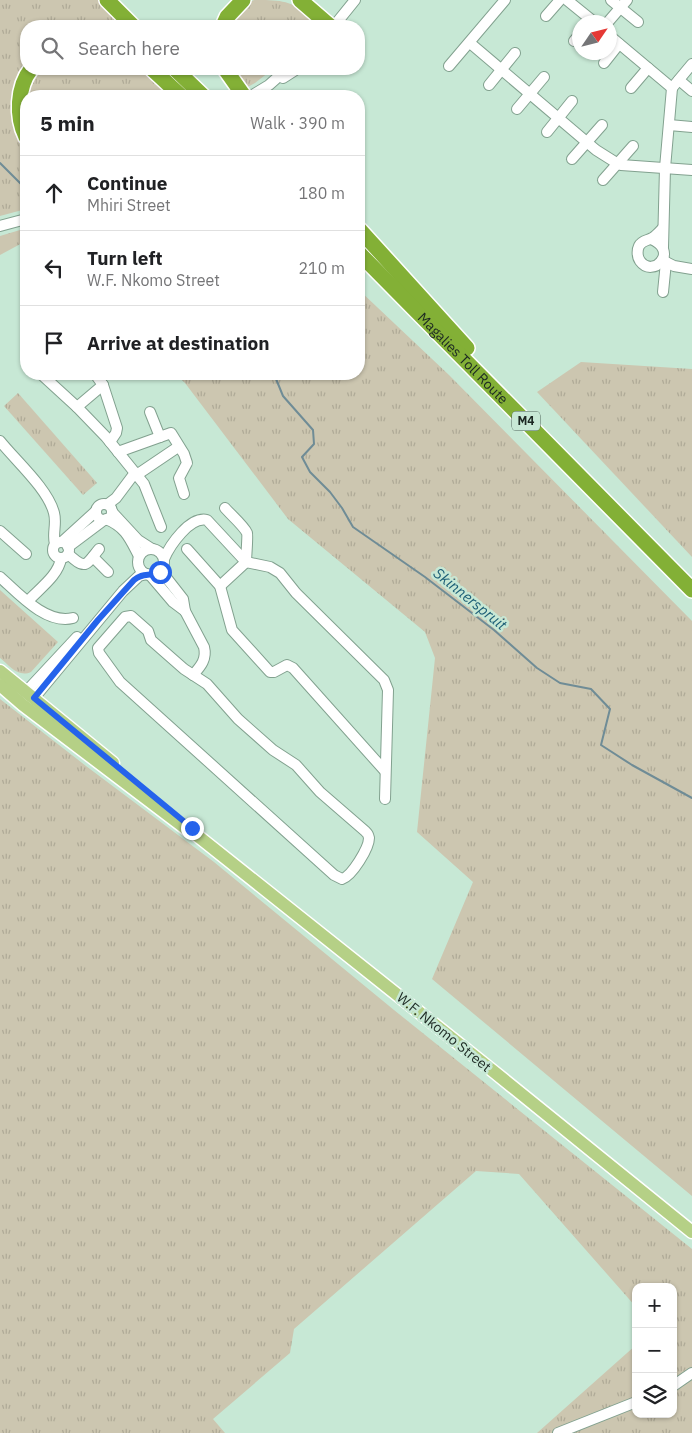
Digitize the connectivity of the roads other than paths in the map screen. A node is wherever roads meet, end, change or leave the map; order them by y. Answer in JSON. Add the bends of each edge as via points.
{"nodes":[{"id":1,"x":107,"y":0,"type":"edge"},
{"id":2,"x":117,"y":0,"type":"edge"},
{"id":3,"x":243,"y":0,"type":"edge"},
{"id":4,"x":300,"y":0,"type":"edge"},
{"id":5,"x":355,"y":0,"type":"edge"},
{"id":6,"x":362,"y":0,"type":"edge"},
{"id":7,"x":505,"y":0,"type":"edge"},
{"id":8,"x":560,"y":0,"type":"edge"},
{"id":9,"x":567,"y":0,"type":"edge"},
{"id":10,"x":612,"y":0,"type":"edge"},
{"id":11,"x":624,"y":4,"type":"edge"},
{"id":12,"x":314,"y":11,"type":"junction"},
{"id":13,"x":583,"y":15,"type":"edge"},
{"id":14,"x":614,"y":15,"type":"edge"},
{"id":15,"x":546,"y":16,"type":"dead end"},
{"id":16,"x":127,"y":20,"type":"edge"},
{"id":17,"x":137,"y":20,"type":"edge"},
{"id":18,"x":226,"y":20,"type":"edge"},
{"id":19,"x":318,"y":20,"type":"edge"},
{"id":20,"x":324,"y":20,"type":"edge"},
{"id":21,"x":339,"y":20,"type":"edge"},
{"id":22,"x":347,"y":20,"type":"edge"},
{"id":23,"x":638,"y":22,"type":"dead end"},
{"id":24,"x":470,"y":43,"type":"junction"},
{"id":25,"x":619,"y":44,"type":"joint"},
{"id":26,"x":515,"y":53,"type":"dead end"},
{"id":27,"x":604,"y":63,"type":"dead end"},
{"id":28,"x":692,"y":64,"type":"edge"},
{"id":29,"x":449,"y":66,"type":"dead end"},
{"id":30,"x":648,"y":68,"type":"junction"},
{"id":31,"x":503,"y":69,"type":"junction"},
{"id":32,"x":28,"y":75,"type":"edge"},
{"id":33,"x":158,"y":75,"type":"edge"},
{"id":34,"x":181,"y":75,"type":"edge"},
{"id":35,"x":192,"y":75,"type":"edge"},
{"id":36,"x":229,"y":75,"type":"edge"},
{"id":37,"x":280,"y":75,"type":"edge"},
{"id":38,"x":288,"y":75,"type":"edge"},
{"id":39,"x":544,"y":77,"type":"dead end"},
{"id":40,"x":675,"y":84,"type":"junction"},
{"id":41,"x":489,"y":85,"type":"dead end"},
{"id":42,"x":266,"y":87,"type":"junction"},
{"id":43,"x":631,"y":88,"type":"dead end"},
{"id":44,"x":21,"y":90,"type":"edge"},
{"id":45,"x":175,"y":90,"type":"edge"},
{"id":46,"x":197,"y":90,"type":"edge"},
{"id":47,"x":207,"y":90,"type":"edge"},
{"id":48,"x":240,"y":90,"type":"edge"},
{"id":49,"x":261,"y":90,"type":"edge"},
{"id":50,"x":692,"y":92,"type":"edge"},
{"id":51,"x":531,"y":93,"type":"junction"},
{"id":52,"x":20,"y":97,"type":"edge"},
{"id":53,"x":572,"y":101,"type":"dead end"},
{"id":54,"x":516,"y":109,"type":"dead end"},
{"id":55,"x":20,"y":118,"type":"edge"},
{"id":56,"x":559,"y":118,"type":"junction"},
{"id":57,"x":602,"y":125,"type":"dead end"},
{"id":58,"x":669,"y":125,"type":"junction"},
{"id":59,"x":692,"y":127,"type":"edge"},
{"id":60,"x":547,"y":132,"type":"dead end"},
{"id":61,"x":587,"y":142,"type":"junction"},
{"id":62,"x":633,"y":146,"type":"dead end"},
{"id":63,"x":572,"y":159,"type":"dead end"},
{"id":64,"x":617,"y":163,"type":"junction"},
{"id":65,"x":665,"y":168,"type":"junction"},
{"id":66,"x":692,"y":170,"type":"edge"},
{"id":67,"x":604,"y":180,"type":"dead end"},
{"id":68,"x":20,"y":221,"type":"edge"},
{"id":69,"x":0,"y":226,"type":"edge"},
{"id":70,"x":664,"y":228,"type":"junction"},
{"id":71,"x":365,"y":236,"type":"edge"},
{"id":72,"x":652,"y":239,"type":"junction"},
{"id":73,"x":663,"y":247,"type":"junction"},
{"id":74,"x":365,"y":250,"type":"edge"},
{"id":75,"x":365,"y":259,"type":"edge"},
{"id":76,"x":664,"y":261,"type":"junction"},
{"id":77,"x":365,"y":266,"type":"edge"},
{"id":78,"x":692,"y":268,"type":"edge"},
{"id":79,"x":663,"y":292,"type":"dead end"},
{"id":80,"x":48,"y":380,"type":"edge"},
{"id":81,"x":99,"y":380,"type":"edge"},
{"id":82,"x":103,"y":385,"type":"junction"},
{"id":83,"x":512,"y":402,"type":"junction"},
{"id":84,"x":77,"y":407,"type":"junction"},
{"id":85,"x":150,"y":412,"type":"dead end"},
{"id":86,"x":160,"y":437,"type":"junction"},
{"id":87,"x":0,"y":441,"type":"edge"},
{"id":88,"x":110,"y":442,"type":"junction"},
{"id":89,"x":178,"y":447,"type":"junction"},
{"id":90,"x":118,"y":452,"type":"junction"},
{"id":91,"x":4,"y":453,"type":"edge"},
{"id":92,"x":138,"y":475,"type":"junction"},
{"id":93,"x":184,"y":494,"type":"dead end"},
{"id":94,"x":225,"y":508,"type":"dead end"},
{"id":95,"x":108,"y":513,"type":"junction"},
{"id":96,"x":161,"y":527,"type":"dead end"},
{"id":97,"x":83,"y":529,"type":"junction"},
{"id":98,"x":0,"y":531,"type":"edge"},
{"id":99,"x":177,"y":537,"type":"junction"},
{"id":100,"x":63,"y":549,"type":"junction"},
{"id":101,"x":153,"y":549,"type":"junction"},
{"id":102,"x":187,"y":549,"type":"dead end"},
{"id":103,"x":26,"y":554,"type":"dead end"},
{"id":104,"x":139,"y":556,"type":"junction"},
{"id":105,"x":164,"y":562,"type":"junction"},
{"id":106,"x":246,"y":562,"type":"junction"},
{"id":107,"x":108,"y":572,"type":"dead end"},
{"id":108,"x":145,"y":572,"type":"junction"},
{"id":109,"x":0,"y":577,"type":"edge"},
{"id":110,"x":134,"y":580,"type":"junction"},
{"id":111,"x":692,"y":580,"type":"edge"},
{"id":112,"x":220,"y":586,"type":"junction"},
{"id":113,"x":692,"y":590,"type":"edge"},
{"id":114,"x":165,"y":593,"type":"junction"},
{"id":115,"x":28,"y":601,"type":"junction"},
{"id":116,"x":185,"y":611,"type":"junction"},
{"id":117,"x":72,"y":618,"type":"dead end"},
{"id":118,"x":0,"y":671,"type":"edge"},
{"id":119,"x":193,"y":675,"type":"junction"},
{"id":120,"x":0,"y":685,"type":"edge"},
{"id":121,"x":26,"y":700,"type":"junction"},
{"id":122,"x":385,"y":771,"type":"junction"},
{"id":123,"x":385,"y":799,"type":"dead end"},
{"id":124,"x":692,"y":1232,"type":"edge"},
{"id":125,"x":692,"y":1373,"type":"edge"},
{"id":126,"x":677,"y":1383,"type":"edge"},
{"id":127,"x":632,"y":1404,"type":"edge"},
{"id":128,"x":558,"y":1433,"type":"edge"}],
"edges":[{"from":1,"to":16,"type":"highway"},
{"from":2,"to":17,"type":"highway"},
{"from":3,"to":18,"type":"highway"},
{"from":4,"to":12,"type":"highway"},
{"from":5,"to":21,"type":"street"},
{"from":6,"to":22,"type":"street"},
{"from":7,"to":24,"type":"street"},
{"from":8,"to":15,"type":"street"},
{"from":9,"to":13,"type":"street"},
{"from":10,"to":11,"type":"street"},
{"from":11,"to":14,"type":"street"},
{"from":11,"to":23,"type":"street"},
{"from":12,"to":19,"type":"highway"},
{"from":12,"to":20,"type":"highway"},
{"from":24,"to":29,"type":"street"},
{"from":24,"to":31,"type":"street"},
{"from":25,"to":27,"type":"street"},
{"from":25,"to":30,"type":"street"},
{"from":26,"to":31,"type":"street"},
{"from":28,"to":40,"type":"street"},
{"from":30,"to":40,"type":"street"},
{"from":30,"to":43,"type":"street"},
{"from":31,"to":41,"type":"street"},
{"from":31,"to":51,"type":"street"},
{"from":32,"to":44,"type":"highway"},
{"from":33,"to":45,"type":"highway"},
{"from":34,"to":46,"type":"highway"},
{"from":35,"to":47,"type":"highway"},
{"from":36,"to":48,"type":"highway"},
{"from":37,"to":42,"type":"street"},
{"from":38,"to":42,"type":"street"},
{"from":39,"to":51,"type":"street"},
{"from":40,"to":50,"type":"street"},
{"from":40,"to":58,"type":"street"},
{"from":42,"to":49,"type":"street"},
{"from":51,"to":54,"type":"street"},
{"from":51,"to":56,"type":"street"},
{"from":52,"to":55,"type":"highway"},
{"from":53,"to":56,"type":"street"},
{"from":56,"to":60,"type":"street"},
{"from":56,"to":61,"type":"street"},
{"from":57,"to":61,"type":"street"},
{"from":58,"to":59,"type":"street"},
{"from":58,"to":65,"type":"street"},
{"from":61,"to":63,"type":"street"},
{"from":61,"to":64,"type":"street"},
{"from":62,"to":64,"type":"street"},
{"from":64,"to":65,"type":"street"},
{"from":64,"to":67,"type":"street"},
{"from":65,"to":66,"type":"street"},
{"from":65,"to":70,"type":"street"},
{"from":68,"to":69,"type":"street"},
{"from":70,"to":72,"type":"street"},
{"from":70,"to":73,"type":"street"},
{"from":71,"to":83,"type":"highway"},
{"from":72,"to":73,"type":"street"},
{"from":72,"to":76,"type":"street","via":[[638,247],[640,261],[653,267]]},
{"from":73,"to":76,"type":"street"},
{"from":74,"to":83,"type":"highway","name":"Magalies Toll Route","number":"M4"},
{"from":75,"to":83,"type":"highway","name":"Magalies Toll Route","number":"M4"},
{"from":76,"to":78,"type":"street"},
{"from":76,"to":79,"type":"street"},
{"from":77,"to":83,"type":"highway"},
{"from":80,"to":84,"type":"street"},
{"from":81,"to":82,"type":"street"},
{"from":82,"to":84,"type":"street"},
{"from":82,"to":88,"type":"street","via":[[117,428]]},
{"from":83,"to":111,"type":"highway","name":"Magalies Toll Route","number":"M4"},
{"from":83,"to":113,"type":"highway","name":"Magalies Toll Route","number":"M4"},
{"from":84,"to":88,"type":"street"},
{"from":85,"to":86,"type":"street"},
{"from":86,"to":89,"type":"street","via":[[171,433]]},
{"from":86,"to":90,"type":"street"},
{"from":87,"to":91,"type":"street"},
{"from":88,"to":90,"type":"street"},
{"from":89,"to":92,"type":"street"},
{"from":89,"to":93,"type":"street","via":[[187,463],[179,478]]},
{"from":90,"to":92,"type":"street"},
{"from":91,"to":100,"type":"street","via":[[49,500],[56,523],[53,535]]},
{"from":92,"to":95,"type":"street"},
{"from":92,"to":96,"type":"street"},
{"from":94,"to":106,"type":"street","via":[[247,533]]},
{"from":95,"to":97,"type":"street"},
{"from":95,"to":97,"type":"street","via":[[100,505]]},
{"from":95,"to":101,"type":"street"},
{"from":95,"to":104,"type":"street","via":[[129,536]]},
{"from":97,"to":100,"type":"street"},
{"from":98,"to":103,"type":"street"},
{"from":99,"to":101,"type":"street"},
{"from":99,"to":105,"type":"street"},
{"from":99,"to":106,"type":"street","via":[[196,520],[206,520]]},
{"from":100,"to":107,"type":"street","via":[[83,565],[96,553]]},
{"from":100,"to":115,"type":"street","via":[[56,571]]},
{"from":101,"to":104,"type":"street","via":[[144,550]]},
{"from":101,"to":105,"type":"street","via":[[160,553]]},
{"from":102,"to":112,"type":"street"},
{"from":104,"to":108,"type":"street","via":[[138,564]]},
{"from":105,"to":108,"type":"street","via":[[160,572]]},
{"from":105,"to":116,"type":"street","via":[[165,576],[183,599]]},
{"from":106,"to":112,"type":"street"},
{"from":106,"to":122,"type":"street","via":[[270,567],[280,573],[384,680],[388,690]]},
{"from":108,"to":110,"type":"street"},
{"from":108,"to":114,"type":"street"},
{"from":108,"to":121,"type":"street"},
{"from":109,"to":115,"type":"street"},
{"from":110,"to":114,"type":"street","via":[[152,583]]},
{"from":110,"to":121,"type":"street"},
{"from":112,"to":122,"type":"street","via":[[232,630],[270,672],[287,665],[293,668]]},
{"from":114,"to":116,"type":"street"},
{"from":115,"to":117,"type":"street","via":[[50,617],[59,620]]},
{"from":116,"to":119,"type":"street","via":[[206,653]]},
{"from":118,"to":121,"type":"main road","name":"W.F. Nkomo Street"},
{"from":119,"to":119,"type":"street","via":[[207,684],[238,719],[265,744],[296,765],[320,792],[368,834],[368,843],[347,878],[334,875],[124,686],[98,648],[125,617],[131,616],[148,631],[151,640]]},
{"from":120,"to":121,"type":"main road","name":"W.F. Nkomo Street"},
{"from":121,"to":124,"type":"main road","name":"W.F. Nkomo Street"},
{"from":122,"to":123,"type":"street"},
{"from":125,"to":126,"type":"street"},
{"from":127,"to":128,"type":"street"}]}
